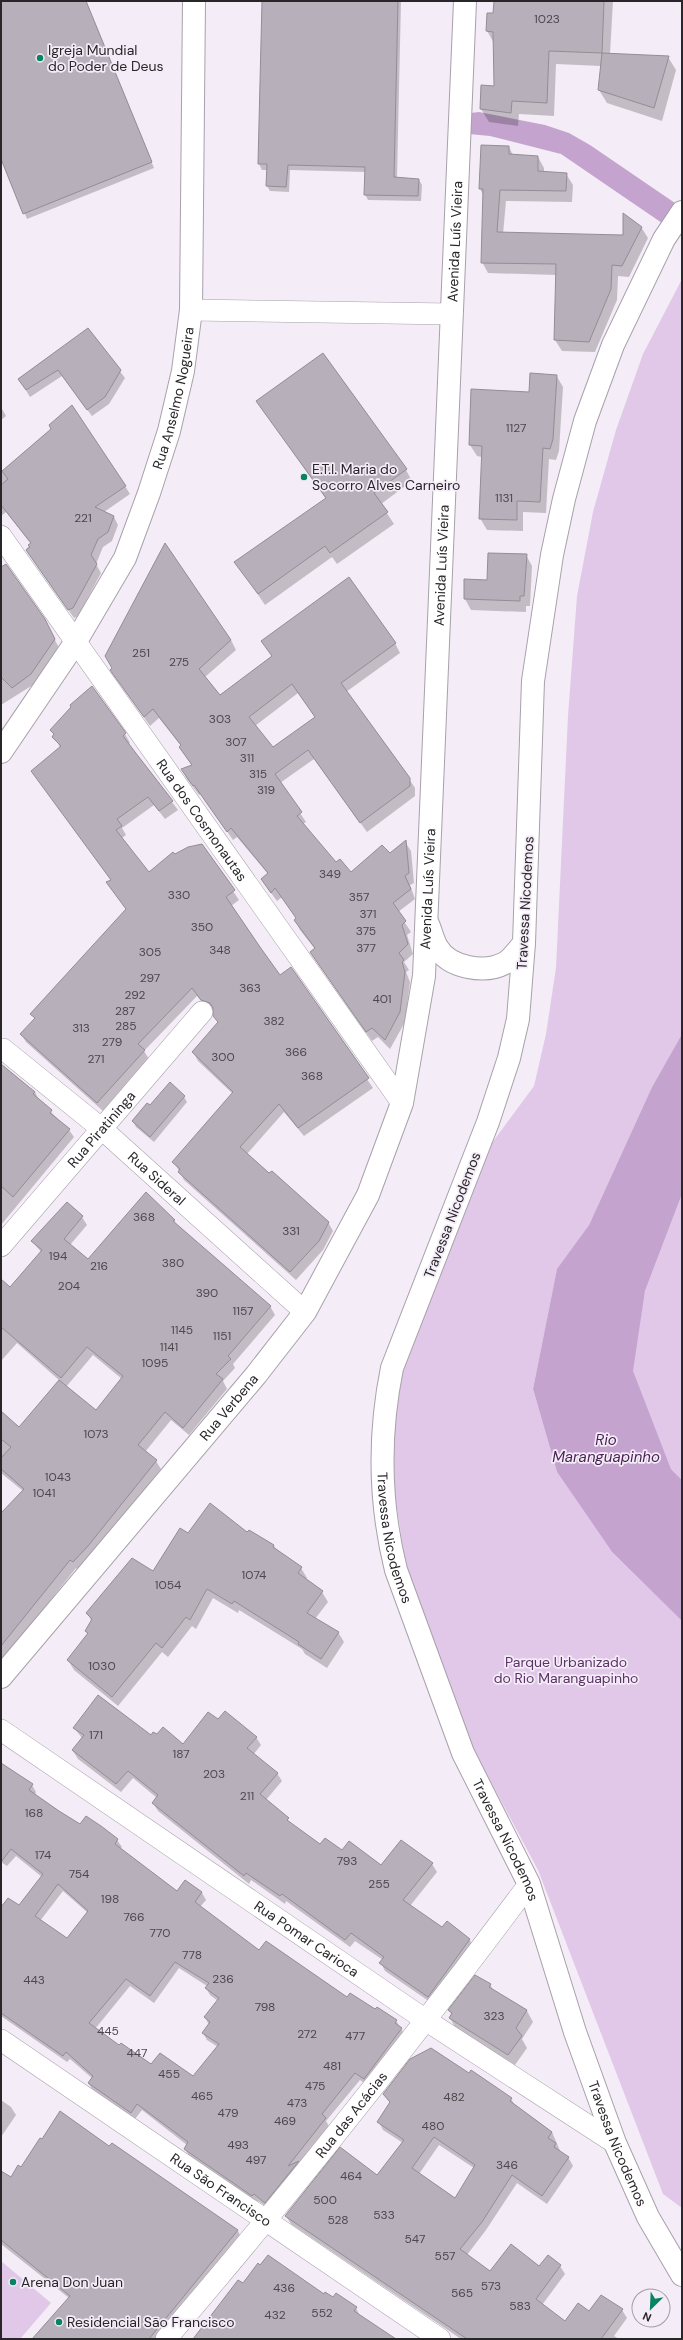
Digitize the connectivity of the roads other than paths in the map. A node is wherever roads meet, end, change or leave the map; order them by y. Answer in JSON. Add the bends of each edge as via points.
{"nodes":[{"id":1,"x":194,"y":1,"type":"edge"},
{"id":2,"x":465,"y":1,"type":"edge"},
{"id":3,"x":682,"y":212,"type":"edge"},
{"id":4,"x":191,"y":310,"type":"junction"},
{"id":5,"x":452,"y":314,"type":"junction"},
{"id":6,"x":1,"y":536,"type":"edge"},
{"id":7,"x":76,"y":643,"type":"junction"},
{"id":8,"x":1,"y":752,"type":"edge"},
{"id":9,"x":426,"y":919,"type":"junction"},
{"id":10,"x":524,"y":943,"type":"junction"},
{"id":11,"x":202,"y":1012,"type":"dead end"},
{"id":12,"x":3,"y":1049,"type":"dead end"},
{"id":13,"x":402,"y":1103,"type":"junction"},
{"id":14,"x":102,"y":1129,"type":"junction"},
{"id":15,"x":1,"y":1246,"type":"edge"},
{"id":16,"x":305,"y":1312,"type":"junction"},
{"id":17,"x":1,"y":1678,"type":"edge"},
{"id":18,"x":1,"y":1730,"type":"edge"},
{"id":19,"x":529,"y":1884,"type":"junction"},
{"id":20,"x":427,"y":2021,"type":"junction"},
{"id":21,"x":1,"y":2040,"type":"edge"},
{"id":22,"x":615,"y":2143,"type":"junction"},
{"id":23,"x":267,"y":2222,"type":"junction"},
{"id":24,"x":682,"y":2275,"type":"edge"},
{"id":25,"x":166,"y":2339,"type":"edge"},
{"id":26,"x":440,"y":2339,"type":"edge"}],
"edges":[{"from":1,"to":4,"type":"main road","name":"Rua Anselmo Nogueira"},
{"from":2,"to":5,"type":"main road","name":"Avenida Luís Vieira"},
{"from":3,"to":10,"type":"main road","name":"Travessa Nicodemos","via":[[664,239],[613,345],[586,421],[564,499],[552,555],[533,680],[532,768]]},
{"from":4,"to":5,"type":"street"},
{"from":4,"to":7,"type":"main road","name":"Rua Anselmo Nogueira","via":[[183,371],[169,431],[149,493],[125,558]]},
{"from":5,"to":9,"type":"main road","name":"Avenida Luís Vieira"},
{"from":6,"to":7,"type":"street","name":"Rua dos Cosmonautas"},
{"from":7,"to":8,"type":"main road","name":"Rua Anselmo Nogueira"},
{"from":7,"to":13,"type":"street","name":"Rua dos Cosmonautas"},
{"from":9,"to":10,"type":"main road","via":[[438,948],[452,960],[470,968],[490,969],[506,963]]},
{"from":9,"to":13,"type":"main road","name":"Avenida Luís Vieira","via":[[424,976]]},
{"from":10,"to":19,"type":"main road","name":"Travessa Nicodemos","via":[[518,1019],[509,1058],[485,1130],[392,1368],[384,1405],[382,1495],[388,1540],[396,1570],[463,1753]]},
{"from":11,"to":14,"type":"street","name":"Rua Piratininga"},
{"from":12,"to":14,"type":"street","name":"Rua Sideral"},
{"from":13,"to":16,"type":"main road","name":"Rua Verbena","via":[[368,1195]]},
{"from":14,"to":15,"type":"street","name":"Rua Piratininga"},
{"from":14,"to":16,"type":"street","name":"Rua Sideral"},
{"from":16,"to":17,"type":"main road","name":"Rua Verbena","via":[[256,1375]]},
{"from":18,"to":20,"type":"street","name":"Rua Pomar Carioca"},
{"from":19,"to":20,"type":"street","name":"Rua das Acácias"},
{"from":19,"to":22,"type":"main road","name":"Travessa Nicodemos","via":[[575,2032]]},
{"from":20,"to":22,"type":"street","name":"Rua Pomar Carioca"},
{"from":20,"to":23,"type":"street","name":"Rua das Acácias"},
{"from":21,"to":23,"type":"street","name":"Rua São Francisco"},
{"from":22,"to":24,"type":"main road","name":"Travessa Nicodemos","via":[[648,2217]]},
{"from":23,"to":25,"type":"street","name":"Rua das Acácias"},
{"from":23,"to":26,"type":"street","name":"Rua São Francisco"}]}
